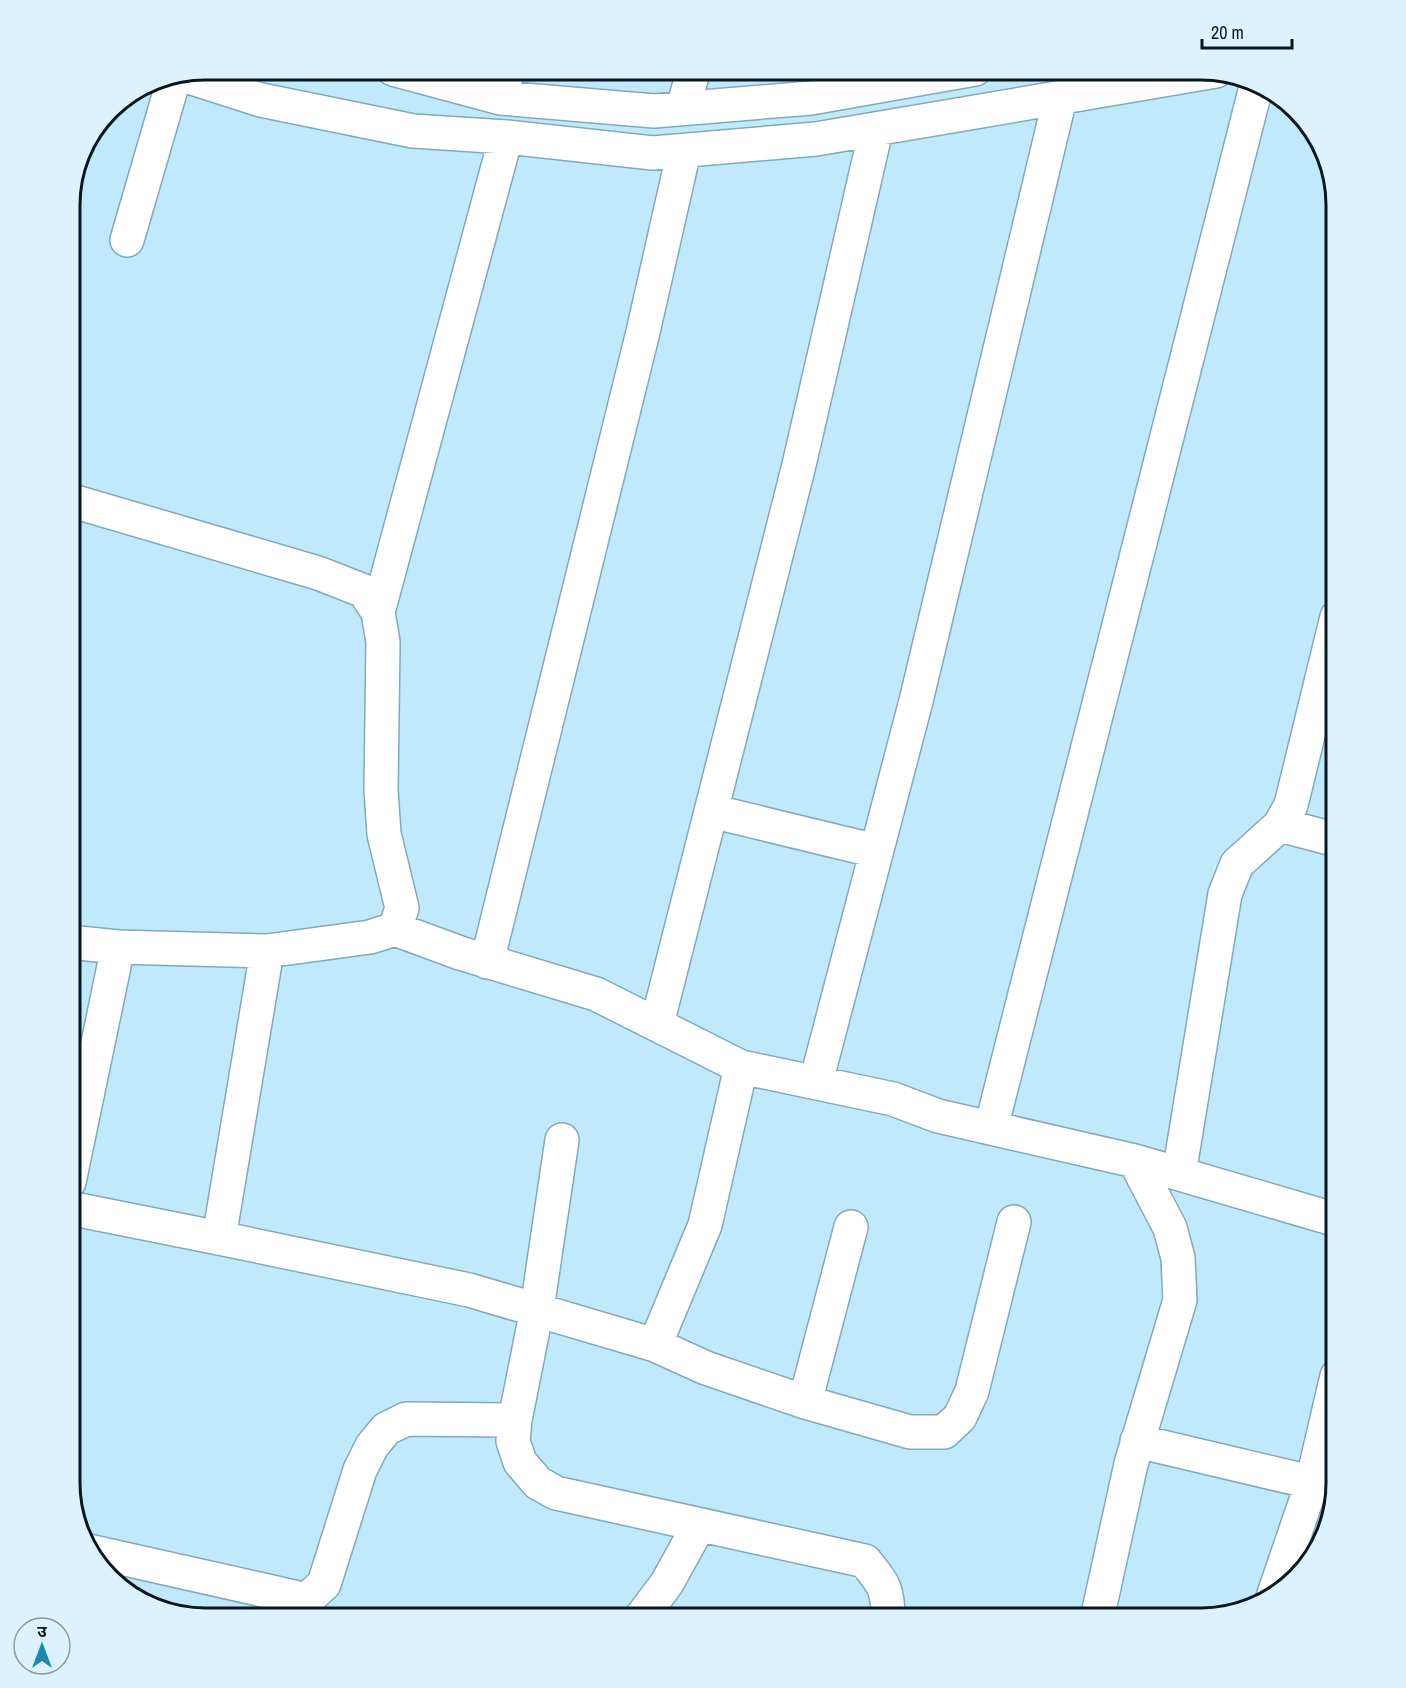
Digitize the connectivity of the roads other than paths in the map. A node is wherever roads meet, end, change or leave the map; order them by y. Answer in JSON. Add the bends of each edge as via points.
{"nodes":[{"id":1,"x":474,"y":79,"type":"edge"},
{"id":2,"x":691,"y":79,"type":"edge"},
{"id":3,"x":198,"y":80,"type":"edge"},
{"id":4,"x":863,"y":80,"type":"edge"},
{"id":5,"x":1164,"y":80,"type":"edge"},
{"id":6,"x":504,"y":83,"type":"edge"},
{"id":7,"x":173,"y":84,"type":"edge"},
{"id":8,"x":1255,"y":91,"type":"edge"},
{"id":9,"x":1060,"y":98,"type":"junction"},
{"id":10,"x":683,"y":108,"type":"junction"},
{"id":11,"x":876,"y":130,"type":"junction"},
{"id":12,"x":506,"y":137,"type":"junction"},
{"id":13,"x":684,"y":151,"type":"junction"},
{"id":14,"x":127,"y":240,"type":"dead end"},
{"id":15,"x":80,"y":503,"type":"edge"},
{"id":16,"x":378,"y":612,"type":"junction"},
{"id":17,"x":1326,"y":662,"type":"edge"},
{"id":18,"x":711,"y":811,"type":"junction"},
{"id":19,"x":1280,"y":825,"type":"junction"},
{"id":20,"x":1326,"y":837,"type":"edge"},
{"id":21,"x":876,"y":851,"type":"junction"},
{"id":22,"x":395,"y":929,"type":"junction"},
{"id":23,"x":79,"y":943,"type":"edge"},
{"id":24,"x":118,"y":947,"type":"junction"},
{"id":25,"x":267,"y":951,"type":"junction"},
{"id":26,"x":487,"y":962,"type":"junction"},
{"id":27,"x":657,"y":1024,"type":"junction"},
{"id":28,"x":741,"y":1067,"type":"junction"},
{"id":29,"x":816,"y":1082,"type":"junction"},
{"id":30,"x":991,"y":1128,"type":"junction"},
{"id":31,"x":79,"y":1133,"type":"edge"},
{"id":32,"x":562,"y":1140,"type":"dead end"},
{"id":33,"x":1135,"y":1161,"type":"junction"},
{"id":34,"x":1179,"y":1174,"type":"junction"},
{"id":35,"x":79,"y":1210,"type":"edge"},
{"id":36,"x":1326,"y":1217,"type":"edge"},
{"id":37,"x":1014,"y":1222,"type":"dead end"},
{"id":38,"x":851,"y":1227,"type":"dead end"},
{"id":39,"x":219,"y":1238,"type":"junction"},
{"id":40,"x":537,"y":1309,"type":"junction"},
{"id":41,"x":655,"y":1345,"type":"junction"},
{"id":42,"x":805,"y":1402,"type":"junction"},
{"id":43,"x":515,"y":1420,"type":"junction"},
{"id":44,"x":1137,"y":1440,"type":"junction"},
{"id":45,"x":1326,"y":1469,"type":"edge"},
{"id":46,"x":1324,"y":1486,"type":"edge"},
{"id":47,"x":699,"y":1526,"type":"junction"},
{"id":48,"x":102,"y":1554,"type":"edge"},
{"id":49,"x":1282,"y":1579,"type":"edge"},
{"id":50,"x":648,"y":1608,"type":"edge"},
{"id":51,"x":888,"y":1608,"type":"edge"},
{"id":52,"x":1099,"y":1608,"type":"edge"}],
"edges":[{"from":1,"to":6,"type":"street"},
{"from":2,"to":10,"type":"street"},
{"from":3,"to":12,"type":"street","via":[[261,100],[413,131]]},
{"from":4,"to":10,"type":"street","via":[[811,98]]},
{"from":5,"to":9,"type":"street"},
{"from":6,"to":10,"type":"street","via":[[654,111]]},
{"from":7,"to":14,"type":"street"},
{"from":8,"to":30,"type":"street"},
{"from":9,"to":11,"type":"street"},
{"from":9,"to":21,"type":"street","via":[[916,701]]},
{"from":11,"to":13,"type":"street","via":[[816,140]]},
{"from":11,"to":18,"type":"street","via":[[799,465]]},
{"from":12,"to":13,"type":"street","via":[[653,153]]},
{"from":12,"to":16,"type":"street"},
{"from":13,"to":26,"type":"street"},
{"from":15,"to":16,"type":"street","via":[[318,573],[364,591]]},
{"from":16,"to":22,"type":"street","via":[[383,642],[384,834],[402,908]]},
{"from":17,"to":19,"type":"street","via":[[1291,805]]},
{"from":18,"to":21,"type":"street"},
{"from":18,"to":27,"type":"street"},
{"from":19,"to":20,"type":"street"},
{"from":19,"to":34,"type":"street","via":[[1237,864],[1225,894]]},
{"from":21,"to":29,"type":"street"},
{"from":22,"to":25,"type":"street","via":[[370,937]]},
{"from":22,"to":26,"type":"street"},
{"from":23,"to":24,"type":"street"},
{"from":24,"to":25,"type":"street"},
{"from":24,"to":31,"type":"street"},
{"from":25,"to":39,"type":"street"},
{"from":26,"to":27,"type":"street","via":[[596,994]]},
{"from":27,"to":28,"type":"street"},
{"from":28,"to":29,"type":"street"},
{"from":28,"to":41,"type":"street","via":[[705,1225]]},
{"from":29,"to":30,"type":"street"},
{"from":30,"to":33,"type":"street"},
{"from":32,"to":40,"type":"street"},
{"from":33,"to":34,"type":"street"},
{"from":33,"to":44,"type":"street","via":[[1170,1228],[1178,1258],[1180,1300]]},
{"from":34,"to":36,"type":"street"},
{"from":35,"to":39,"type":"street"},
{"from":37,"to":42,"type":"street","via":[[972,1391],[960,1417],[944,1432],[910,1432]]},
{"from":38,"to":42,"type":"street"},
{"from":39,"to":40,"type":"street","via":[[469,1290]]},
{"from":40,"to":41,"type":"street"},
{"from":40,"to":43,"type":"street"},
{"from":41,"to":42,"type":"street","via":[[706,1368]]},
{"from":43,"to":47,"type":"street","via":[[513,1441],[520,1462],[538,1483],[556,1493]]},
{"from":43,"to":48,"type":"street","via":[[406,1419],[386,1429],[360,1470],[324,1584],[303,1599]]},
{"from":44,"to":46,"type":"street"},
{"from":44,"to":52,"type":"street"},
{"from":45,"to":46,"type":"street"},
{"from":46,"to":49,"type":"street"},
{"from":47,"to":50,"type":"street"},
{"from":47,"to":51,"type":"street","via":[[865,1561],[881,1581],[888,1596]]}]}
